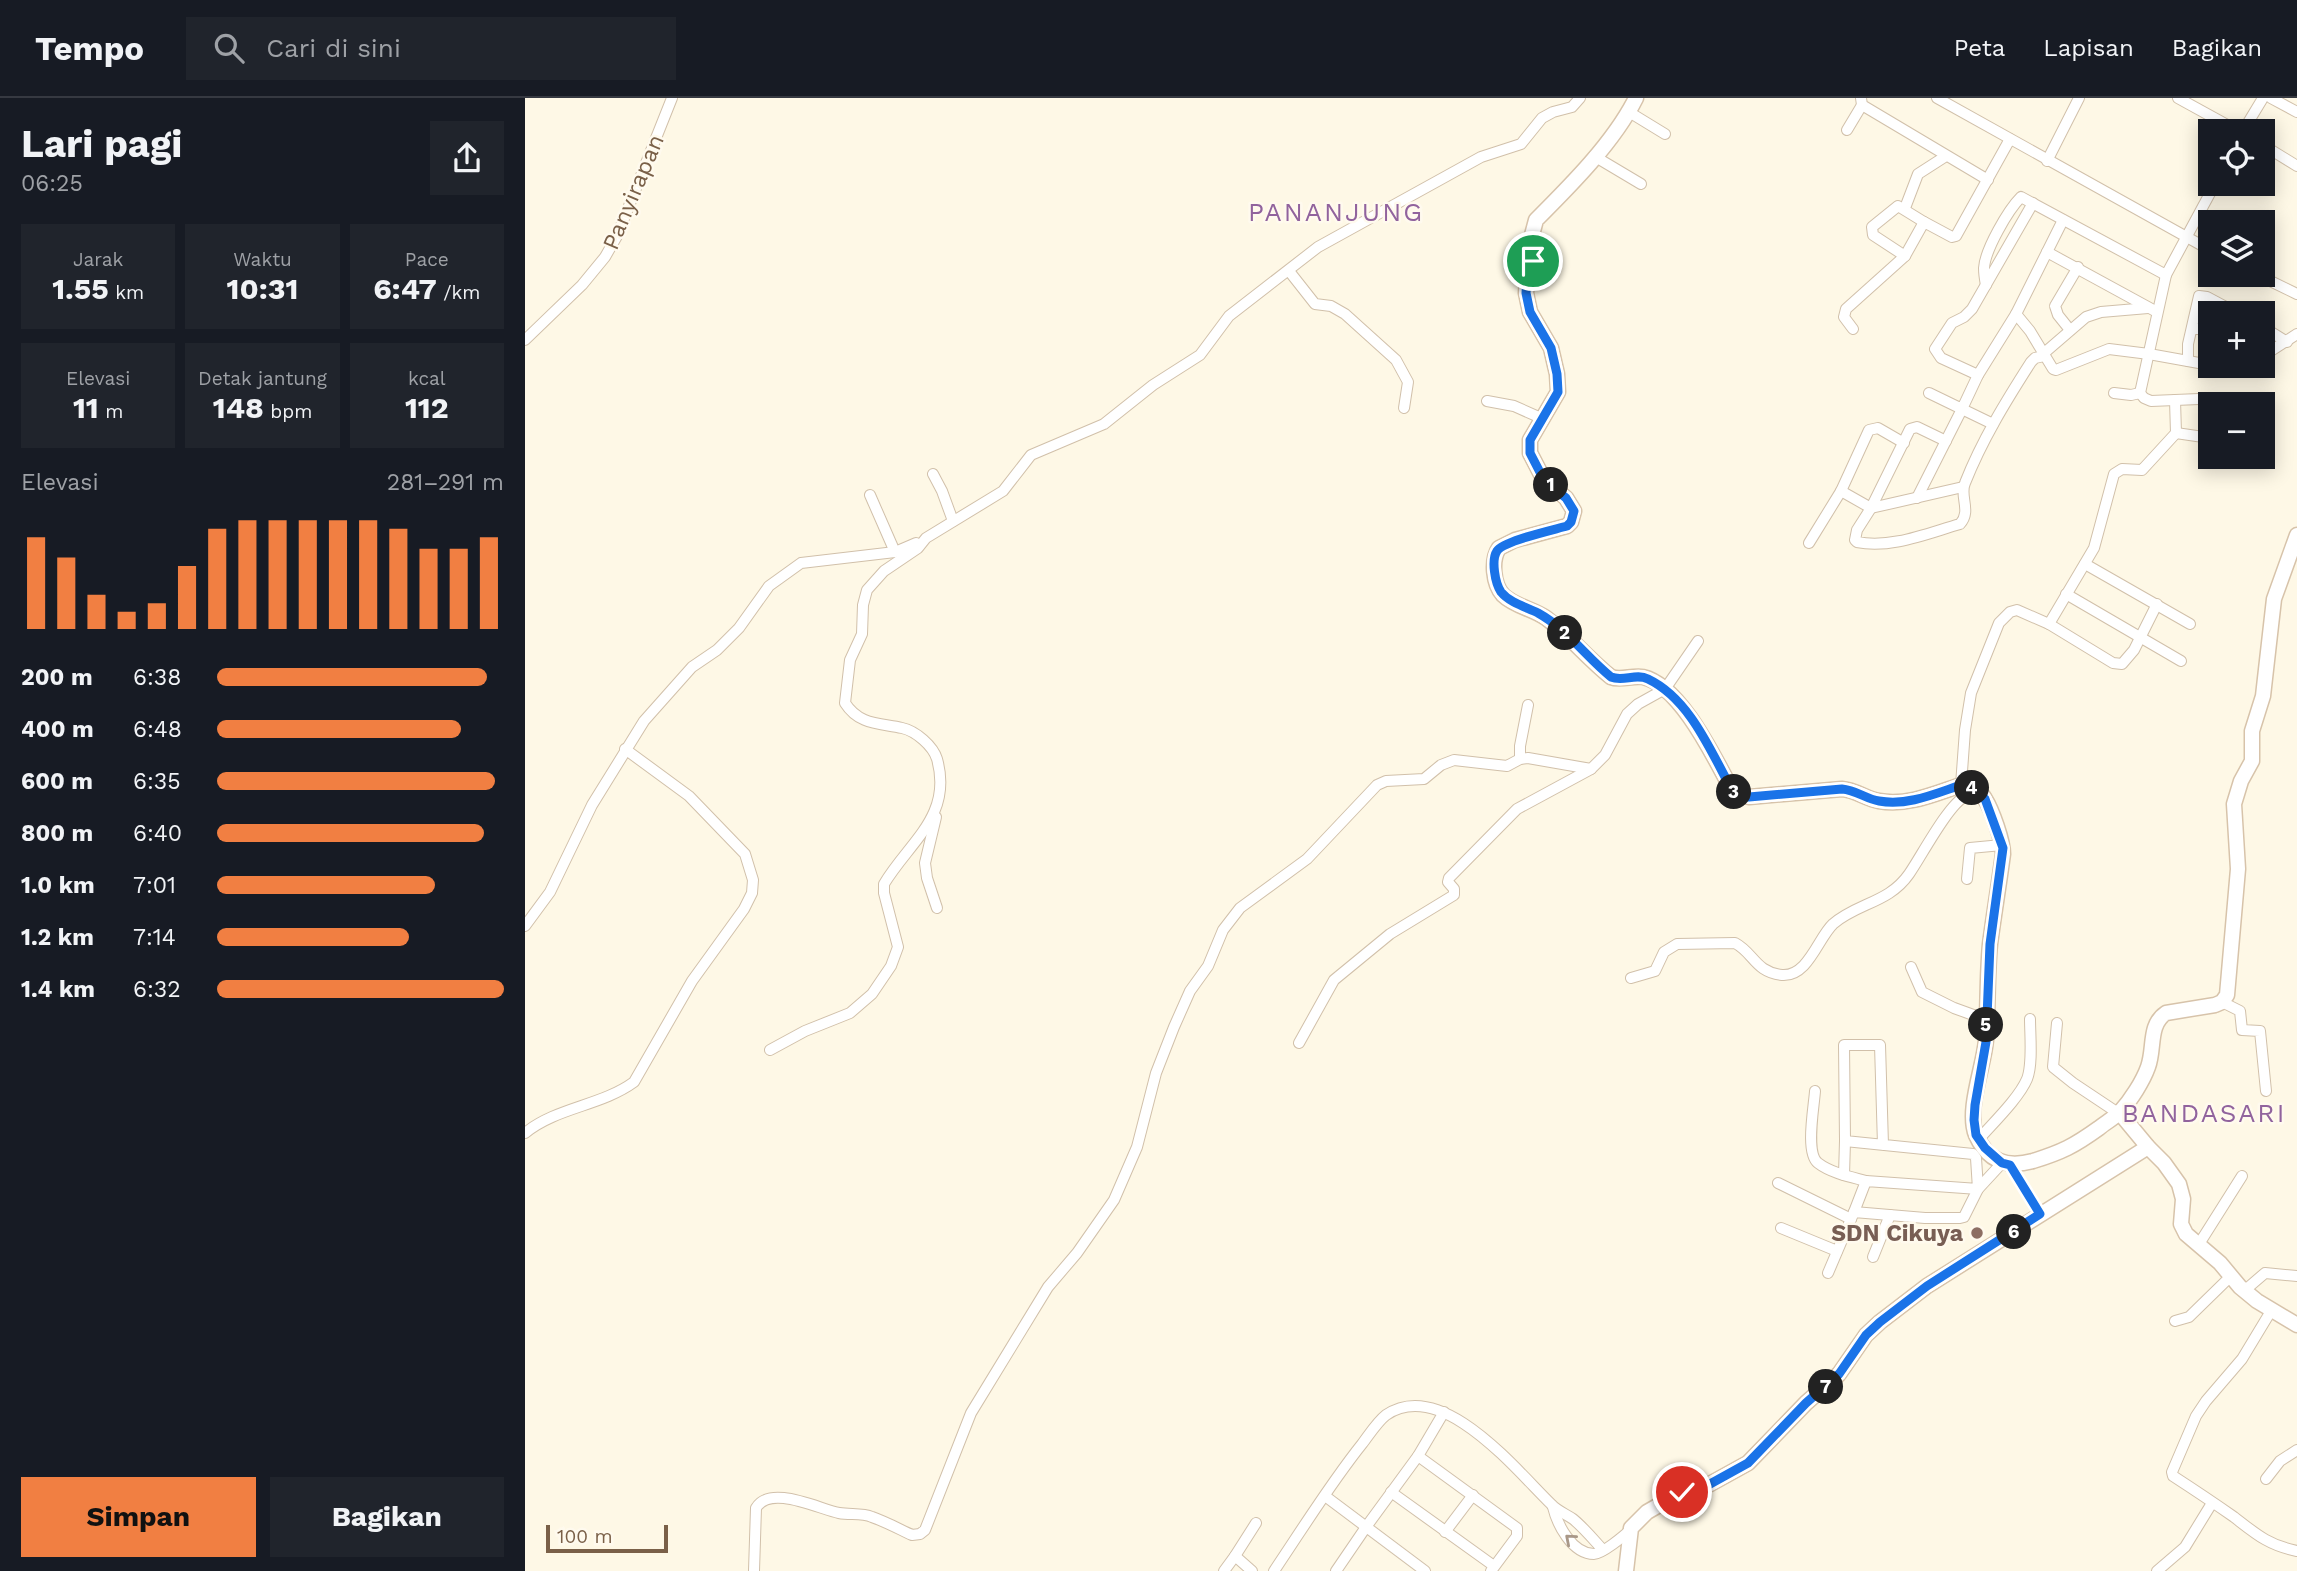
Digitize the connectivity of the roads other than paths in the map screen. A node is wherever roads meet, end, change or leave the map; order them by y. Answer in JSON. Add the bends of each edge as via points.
{"nodes":[{"id":1,"x":672,"y":98,"type":"edge"},
{"id":2,"x":1580,"y":98,"type":"edge"},
{"id":3,"x":1636,"y":98,"type":"edge"},
{"id":4,"x":1937,"y":98,"type":"edge"},
{"id":5,"x":2079,"y":98,"type":"edge"},
{"id":6,"x":2178,"y":98,"type":"edge"},
{"id":7,"x":2263,"y":98,"type":"edge"},
{"id":8,"x":2271,"y":98,"type":"edge"},
{"id":9,"x":1861,"y":101,"type":"edge"},
{"id":10,"x":1629,"y":112,"type":"junction"},
{"id":11,"x":2297,"y":113,"type":"edge"},
{"id":12,"x":2218,"y":119,"type":"edge"},
{"id":13,"x":2249,"y":119,"type":"edge"},
{"id":14,"x":1847,"y":130,"type":"dead end"},
{"id":15,"x":1665,"y":134,"type":"dead end"},
{"id":16,"x":2010,"y":139,"type":"junction"},
{"id":17,"x":2275,"y":152,"type":"edge"},
{"id":18,"x":1594,"y":156,"type":"junction"},
{"id":19,"x":1946,"y":156,"type":"junction"},
{"id":20,"x":2047,"y":160,"type":"junction"},
{"id":21,"x":2297,"y":166,"type":"edge"},
{"id":22,"x":1988,"y":180,"type":"junction"},
{"id":23,"x":1641,"y":184,"type":"dead end"},
{"id":24,"x":2209,"y":196,"type":"edge"},
{"id":25,"x":2033,"y":203,"type":"junction"},
{"id":26,"x":1905,"y":208,"type":"junction"},
{"id":27,"x":2063,"y":220,"type":"junction"},
{"id":28,"x":1924,"y":222,"type":"junction"},
{"id":29,"x":2186,"y":238,"type":"junction"},
{"id":30,"x":2198,"y":244,"type":"edge"},
{"id":31,"x":2047,"y":252,"type":"junction"},
{"id":32,"x":1905,"y":256,"type":"junction"},
{"id":33,"x":2078,"y":267,"type":"junction"},
{"id":34,"x":1289,"y":271,"type":"junction"},
{"id":35,"x":2166,"y":275,"type":"junction"},
{"id":36,"x":2275,"y":284,"type":"edge"},
{"id":37,"x":1986,"y":285,"type":"junction"},
{"id":38,"x":2297,"y":295,"type":"edge"},
{"id":39,"x":2199,"y":301,"type":"edge"},
{"id":40,"x":2214,"y":301,"type":"edge"},
{"id":41,"x":2198,"y":304,"type":"edge"},
{"id":42,"x":2153,"y":310,"type":"junction"},
{"id":43,"x":2016,"y":314,"type":"junction"},
{"id":44,"x":1853,"y":329,"type":"dead end"},
{"id":45,"x":2192,"y":329,"type":"junction"},
{"id":46,"x":2198,"y":329,"type":"edge"},
{"id":47,"x":2070,"y":330,"type":"junction"},
{"id":48,"x":2275,"y":334,"type":"edge"},
{"id":49,"x":2297,"y":334,"type":"edge"},
{"id":50,"x":525,"y":340,"type":"edge"},
{"id":51,"x":2287,"y":342,"type":"junction"},
{"id":52,"x":2275,"y":349,"type":"edge"},
{"id":53,"x":2150,"y":354,"type":"junction"},
{"id":54,"x":2044,"y":355,"type":"junction"},
{"id":55,"x":2187,"y":361,"type":"junction"},
{"id":56,"x":2198,"y":363,"type":"edge"},
{"id":57,"x":1978,"y":375,"type":"junction"},
{"id":58,"x":1929,"y":393,"type":"dead end"},
{"id":59,"x":2114,"y":393,"type":"dead end"},
{"id":60,"x":2140,"y":393,"type":"junction"},
{"id":61,"x":2198,"y":399,"type":"edge"},
{"id":62,"x":2175,"y":400,"type":"junction"},
{"id":63,"x":1487,"y":401,"type":"dead end"},
{"id":64,"x":1404,"y":408,"type":"dead end"},
{"id":65,"x":1962,"y":410,"type":"junction"},
{"id":66,"x":1541,"y":418,"type":"junction"},
{"id":67,"x":1993,"y":424,"type":"junction"},
{"id":68,"x":2176,"y":433,"type":"junction"},
{"id":69,"x":2198,"y":436,"type":"edge"},
{"id":70,"x":1946,"y":441,"type":"junction"},
{"id":71,"x":1904,"y":443,"type":"junction"},
{"id":72,"x":933,"y":474,"type":"dead end"},
{"id":73,"x":1963,"y":486,"type":"junction"},
{"id":74,"x":1842,"y":491,"type":"junction"},
{"id":75,"x":870,"y":495,"type":"dead end"},
{"id":76,"x":1917,"y":498,"type":"junction"},
{"id":77,"x":1871,"y":508,"type":"junction"},
{"id":78,"x":953,"y":521,"type":"junction"},
{"id":79,"x":2297,"y":535,"type":"edge"},
{"id":80,"x":926,"y":538,"type":"junction"},
{"id":81,"x":1809,"y":543,"type":"dead end"},
{"id":82,"x":895,"y":552,"type":"junction"},
{"id":83,"x":2085,"y":564,"type":"junction"},
{"id":84,"x":2066,"y":594,"type":"junction"},
{"id":85,"x":2157,"y":604,"type":"junction"},
{"id":86,"x":2049,"y":624,"type":"junction"},
{"id":87,"x":2190,"y":624,"type":"dead end"},
{"id":88,"x":2140,"y":638,"type":"junction"},
{"id":89,"x":1697,"y":641,"type":"dead end"},
{"id":90,"x":2181,"y":661,"type":"dead end"},
{"id":91,"x":1665,"y":689,"type":"junction"},
{"id":92,"x":1528,"y":705,"type":"dead end"},
{"id":93,"x":625,"y":749,"type":"junction"},
{"id":94,"x":1520,"y":759,"type":"junction"},
{"id":95,"x":1591,"y":769,"type":"junction"},
{"id":96,"x":1961,"y":785,"type":"junction"},
{"id":97,"x":1985,"y":799,"type":"junction"},
{"id":98,"x":937,"y":806,"type":"junction"},
{"id":99,"x":2002,"y":845,"type":"junction"},
{"id":100,"x":1967,"y":879,"type":"dead end"},
{"id":101,"x":937,"y":908,"type":"dead end"},
{"id":102,"x":525,"y":926,"type":"edge"},
{"id":103,"x":1911,"y":967,"type":"dead end"},
{"id":104,"x":1631,"y":978,"type":"dead end"},
{"id":105,"x":2222,"y":1002,"type":"junction"},
{"id":106,"x":2030,"y":1019,"type":"dead end"},
{"id":107,"x":1987,"y":1020,"type":"junction"},
{"id":108,"x":2057,"y":1023,"type":"dead end"},
{"id":109,"x":1299,"y":1043,"type":"dead end"},
{"id":110,"x":771,"y":1050,"type":"dead end"},
{"id":111,"x":1815,"y":1091,"type":"dead end"},
{"id":112,"x":2266,"y":1091,"type":"dead end"},
{"id":113,"x":2119,"y":1113,"type":"junction"},
{"id":114,"x":525,"y":1133,"type":"edge"},
{"id":115,"x":1979,"y":1139,"type":"junction"},
{"id":116,"x":1845,"y":1141,"type":"junction"},
{"id":117,"x":1883,"y":1145,"type":"junction"},
{"id":118,"x":2148,"y":1147,"type":"junction"},
{"id":119,"x":2006,"y":1164,"type":"junction"},
{"id":120,"x":1844,"y":1175,"type":"junction"},
{"id":121,"x":2242,"y":1176,"type":"dead end"},
{"id":122,"x":1866,"y":1181,"type":"junction"},
{"id":123,"x":1778,"y":1183,"type":"dead end"},
{"id":124,"x":1978,"y":1189,"type":"junction"},
{"id":125,"x":2040,"y":1214,"type":"junction"},
{"id":126,"x":1852,"y":1215,"type":"junction"},
{"id":127,"x":1890,"y":1215,"type":"junction"},
{"id":128,"x":1781,"y":1228,"type":"dead end"},
{"id":129,"x":2199,"y":1244,"type":"junction"},
{"id":130,"x":1837,"y":1251,"type":"junction"},
{"id":131,"x":1873,"y":1257,"type":"dead end"},
{"id":132,"x":1828,"y":1273,"type":"dead end"},
{"id":133,"x":2231,"y":1276,"type":"junction"},
{"id":134,"x":2297,"y":1276,"type":"edge"},
{"id":135,"x":2245,"y":1291,"type":"junction"},
{"id":136,"x":2270,"y":1311,"type":"junction"},
{"id":137,"x":2175,"y":1321,"type":"dead end"},
{"id":138,"x":2297,"y":1325,"type":"edge"},
{"id":139,"x":1444,"y":1412,"type":"junction"},
{"id":140,"x":2297,"y":1450,"type":"edge"},
{"id":141,"x":1418,"y":1456,"type":"junction"},
{"id":142,"x":2266,"y":1479,"type":"dead end"},
{"id":143,"x":1391,"y":1492,"type":"junction"},
{"id":144,"x":1473,"y":1495,"type":"junction"},
{"id":145,"x":1325,"y":1496,"type":"junction"},
{"id":146,"x":2212,"y":1503,"type":"junction"},
{"id":147,"x":1553,"y":1507,"type":"junction"},
{"id":148,"x":1256,"y":1523,"type":"dead end"},
{"id":149,"x":1366,"y":1527,"type":"junction"},
{"id":150,"x":1632,"y":1528,"type":"junction"},
{"id":151,"x":1445,"y":1532,"type":"junction"},
{"id":152,"x":1603,"y":1550,"type":"junction"},
{"id":153,"x":2297,"y":1551,"type":"edge"},
{"id":154,"x":1235,"y":1556,"type":"junction"},
{"id":155,"x":1340,"y":1569,"type":"edge"},
{"id":156,"x":1492,"y":1569,"type":"edge"},
{"id":157,"x":754,"y":1571,"type":"edge"},
{"id":158,"x":1224,"y":1571,"type":"edge"},
{"id":159,"x":1252,"y":1571,"type":"edge"},
{"id":160,"x":1274,"y":1571,"type":"edge"},
{"id":161,"x":1425,"y":1571,"type":"edge"},
{"id":162,"x":1626,"y":1571,"type":"edge"},
{"id":163,"x":2157,"y":1571,"type":"edge"}],
"edges":[{"from":1,"to":50,"type":"street","name":"Panyirapan","via":[[605,257]]},
{"from":2,"to":34,"type":"street","via":[[1572,107],[1542,118],[1521,144],[1481,157],[1318,247]]},
{"from":3,"to":10,"type":"street"},
{"from":4,"to":16,"type":"street"},
{"from":5,"to":20,"type":"street"},
{"from":6,"to":12,"type":"street"},
{"from":7,"to":13,"type":"street"},
{"from":8,"to":11,"type":"street"},
{"from":9,"to":14,"type":"street"},
{"from":9,"to":19,"type":"street"},
{"from":10,"to":15,"type":"street"},
{"from":10,"to":18,"type":"street"},
{"from":16,"to":20,"type":"street"},
{"from":16,"to":22,"type":"street"},
{"from":17,"to":21,"type":"street"},
{"from":18,"to":23,"type":"street"},
{"from":18,"to":66,"type":"street","via":[[1533,227],[1534,255],[1526,293],[1530,312],[1551,348],[1558,392]]},
{"from":19,"to":22,"type":"street"},
{"from":19,"to":26,"type":"street","via":[[1918,174]]},
{"from":20,"to":29,"type":"street"},
{"from":22,"to":28,"type":"street","via":[[1956,236]]},
{"from":24,"to":29,"type":"street"},
{"from":25,"to":27,"type":"street"},
{"from":25,"to":37,"type":"street"},
{"from":25,"to":37,"type":"street","via":[[2021,197],[2005,219],[1986,258]]},
{"from":26,"to":28,"type":"street"},
{"from":26,"to":32,"type":"street","via":[[1895,207],[1871,232]]},
{"from":27,"to":31,"type":"street"},
{"from":27,"to":35,"type":"street"},
{"from":28,"to":32,"type":"street"},
{"from":29,"to":30,"type":"street"},
{"from":29,"to":35,"type":"street"},
{"from":31,"to":33,"type":"street"},
{"from":31,"to":43,"type":"street"},
{"from":32,"to":44,"type":"street","via":[[1846,309],[1844,317]]},
{"from":33,"to":42,"type":"street"},
{"from":33,"to":47,"type":"street","via":[[2056,306]]},
{"from":34,"to":64,"type":"street","via":[[1315,304],[1345,314],[1396,360],[1408,382]]},
{"from":34,"to":78,"type":"street","via":[[1229,316],[1201,355],[1104,424],[1031,455],[1003,491]]},
{"from":35,"to":42,"type":"street"},
{"from":36,"to":38,"type":"street"},
{"from":37,"to":57,"type":"street","via":[[1972,309],[1952,323],[1935,349],[1941,358]]},
{"from":39,"to":40,"type":"street","via":[[2200,295]]},
{"from":41,"to":45,"type":"street"},
{"from":42,"to":47,"type":"street","via":[[2101,312]]},
{"from":42,"to":53,"type":"street"},
{"from":43,"to":54,"type":"street"},
{"from":43,"to":57,"type":"street"},
{"from":45,"to":46,"type":"street"},
{"from":45,"to":55,"type":"street"},
{"from":47,"to":54,"type":"street"},
{"from":48,"to":51,"type":"street"},
{"from":49,"to":51,"type":"street"},
{"from":51,"to":52,"type":"street"},
{"from":53,"to":54,"type":"street","via":[[2103,350],[2059,370],[2053,369]]},
{"from":53,"to":55,"type":"street"},
{"from":53,"to":60,"type":"street"},
{"from":54,"to":67,"type":"street","via":[[2031,362]]},
{"from":55,"to":56,"type":"street"},
{"from":57,"to":65,"type":"street"},
{"from":58,"to":65,"type":"street"},
{"from":59,"to":60,"type":"street"},
{"from":60,"to":62,"type":"street","via":[[2151,401]]},
{"from":61,"to":62,"type":"street"},
{"from":62,"to":68,"type":"street"},
{"from":63,"to":66,"type":"street"},
{"from":65,"to":67,"type":"street"},
{"from":65,"to":70,"type":"street"},
{"from":66,"to":91,"type":"street","via":[[1530,440],[1530,453],[1544,480],[1572,505],[1573,516],[1567,526],[1499,548],[1495,559],[1498,586],[1509,600],[1544,617],[1567,635],[1611,677],[1643,677]]},
{"from":67,"to":73,"type":"street"},
{"from":68,"to":69,"type":"street"},
{"from":68,"to":83,"type":"street","via":[[2142,470],[2122,469],[2114,474],[2094,548]]},
{"from":70,"to":71,"type":"street","via":[[1913,427]]},
{"from":70,"to":76,"type":"street"},
{"from":71,"to":74,"type":"street","via":[[1878,428],[1869,430]]},
{"from":71,"to":77,"type":"street"},
{"from":72,"to":78,"type":"street"},
{"from":73,"to":76,"type":"street"},
{"from":73,"to":77,"type":"street","via":[[1965,519],[1960,524],[1904,540],[1857,542],[1855,535]]},
{"from":74,"to":77,"type":"street"},
{"from":74,"to":81,"type":"street"},
{"from":75,"to":82,"type":"street"},
{"from":76,"to":77,"type":"street"},
{"from":78,"to":80,"type":"street"},
{"from":79,"to":105,"type":"street","via":[[2273,599],[2263,696],[2252,731],[2252,761],[2234,804],[2235,921],[2227,995]]},
{"from":80,"to":82,"type":"street"},
{"from":80,"to":98,"type":"street","via":[[867,590],[845,704],[860,719],[907,729],[932,748],[939,769]]},
{"from":82,"to":93,"type":"street","via":[[809,561],[778,578],[739,628],[692,667]]},
{"from":83,"to":84,"type":"street"},
{"from":83,"to":85,"type":"street"},
{"from":84,"to":86,"type":"street"},
{"from":84,"to":88,"type":"street"},
{"from":85,"to":87,"type":"street"},
{"from":85,"to":88,"type":"street"},
{"from":86,"to":88,"type":"street","via":[[2118,664],[2127,662]]},
{"from":86,"to":96,"type":"street","via":[[2017,610],[1999,623],[1971,693]]},
{"from":88,"to":90,"type":"street"},
{"from":89,"to":91,"type":"street"},
{"from":91,"to":95,"type":"street","via":[[1627,714],[1605,755]]},
{"from":91,"to":96,"type":"street","via":[[1691,720],[1739,795],[1842,789],[1879,801],[1903,802]]},
{"from":92,"to":94,"type":"street"},
{"from":93,"to":102,"type":"street","via":[[550,892]]},
{"from":93,"to":114,"type":"street","via":[[689,796],[745,854],[752,893],[692,981],[634,1082],[570,1108]]},
{"from":94,"to":95,"type":"street"},
{"from":94,"to":157,"type":"street","via":[[1507,766],[1454,760],[1424,779],[1377,785],[1307,859],[1237,910],[1174,1027],[1156,1073],[1137,1147],[1114,1200],[1048,1287],[971,1413],[925,1530],[912,1535],[869,1515],[841,1514],[795,1499],[763,1501],[756,1508]]},
{"from":95,"to":109,"type":"street","via":[[1514,812],[1449,878],[1454,895],[1390,934],[1334,980]]},
{"from":96,"to":97,"type":"street","via":[[1970,786]]},
{"from":97,"to":99,"type":"street"},
{"from":97,"to":104,"type":"street","via":[[1971,794],[1962,797],[1896,890],[1833,925],[1800,969],[1785,976],[1765,971],[1735,943],[1684,943],[1664,952],[1655,971]]},
{"from":98,"to":101,"type":"street","via":[[925,863]]},
{"from":98,"to":110,"type":"street","via":[[921,836],[884,884],[898,947],[885,976],[850,1013]]},
{"from":99,"to":100,"type":"street","via":[[1970,848]]},
{"from":99,"to":107,"type":"street","via":[[1990,944]]},
{"from":103,"to":107,"type":"street","via":[[1922,992]]},
{"from":105,"to":112,"type":"street","via":[[2240,1012],[2242,1030],[2260,1031]]},
{"from":105,"to":113,"type":"street","via":[[2166,1013],[2156,1021],[2149,1065]]},
{"from":106,"to":115,"type":"street","via":[[2026,1080]]},
{"from":107,"to":115,"type":"street","via":[[1975,1105]]},
{"from":108,"to":113,"type":"street","via":[[2053,1067]]},
{"from":111,"to":120,"type":"street","via":[[1814,1157],[1817,1163]]},
{"from":113,"to":118,"type":"street"},
{"from":113,"to":119,"type":"street","via":[[2060,1153]]},
{"from":115,"to":119,"type":"street"},
{"from":116,"to":117,"type":"street"},
{"from":116,"to":117,"type":"street","via":[[1844,1045],[1880,1045]]},
{"from":116,"to":120,"type":"street"},
{"from":117,"to":124,"type":"street","via":[[1973,1154]]},
{"from":118,"to":125,"type":"street"},
{"from":118,"to":129,"type":"street","via":[[2179,1184],[2183,1229]]},
{"from":119,"to":124,"type":"street"},
{"from":119,"to":125,"type":"street"},
{"from":120,"to":122,"type":"street"},
{"from":121,"to":129,"type":"street"},
{"from":122,"to":124,"type":"street"},
{"from":122,"to":126,"type":"street"},
{"from":123,"to":126,"type":"street"},
{"from":124,"to":127,"type":"street","via":[[1961,1218]]},
{"from":125,"to":150,"type":"street","via":[[1927,1286],[1880,1322],[1839,1374],[1748,1463],[1661,1503]]},
{"from":126,"to":127,"type":"street"},
{"from":126,"to":130,"type":"street"},
{"from":127,"to":131,"type":"street"},
{"from":128,"to":130,"type":"street"},
{"from":129,"to":133,"type":"street"},
{"from":130,"to":132,"type":"street"},
{"from":133,"to":135,"type":"street"},
{"from":133,"to":137,"type":"street","via":[[2189,1317]]},
{"from":134,"to":135,"type":"street","via":[[2270,1272]]},
{"from":135,"to":136,"type":"street"},
{"from":136,"to":138,"type":"street"},
{"from":136,"to":146,"type":"street","via":[[2242,1359],[2196,1416],[2172,1471]]},
{"from":139,"to":141,"type":"street"},
{"from":139,"to":145,"type":"street","via":[[1413,1405],[1384,1417]]},
{"from":139,"to":147,"type":"street","via":[[1524,1475]]},
{"from":140,"to":142,"type":"street","via":[[2280,1461]]},
{"from":141,"to":143,"type":"street"},
{"from":141,"to":144,"type":"street"},
{"from":143,"to":149,"type":"street"},
{"from":143,"to":151,"type":"street"},
{"from":144,"to":151,"type":"street"},
{"from":144,"to":156,"type":"street","via":[[1518,1531]]},
{"from":145,"to":149,"type":"street"},
{"from":145,"to":160,"type":"street"},
{"from":146,"to":153,"type":"street","via":[[2259,1538]]},
{"from":146,"to":163,"type":"street","via":[[2185,1547]]},
{"from":147,"to":152,"type":"street","via":[[1575,1521]]},
{"from":152,"to":147,"type":"street","one_way":true,"via":[[1589,1553],[1574,1544],[1560,1531]]},
{"from":148,"to":154,"type":"street"},
{"from":149,"to":155,"type":"street"},
{"from":149,"to":161,"type":"street"},
{"from":150,"to":152,"type":"street"},
{"from":150,"to":162,"type":"street"},
{"from":151,"to":156,"type":"street"},
{"from":154,"to":158,"type":"street"},
{"from":154,"to":159,"type":"street"}]}
